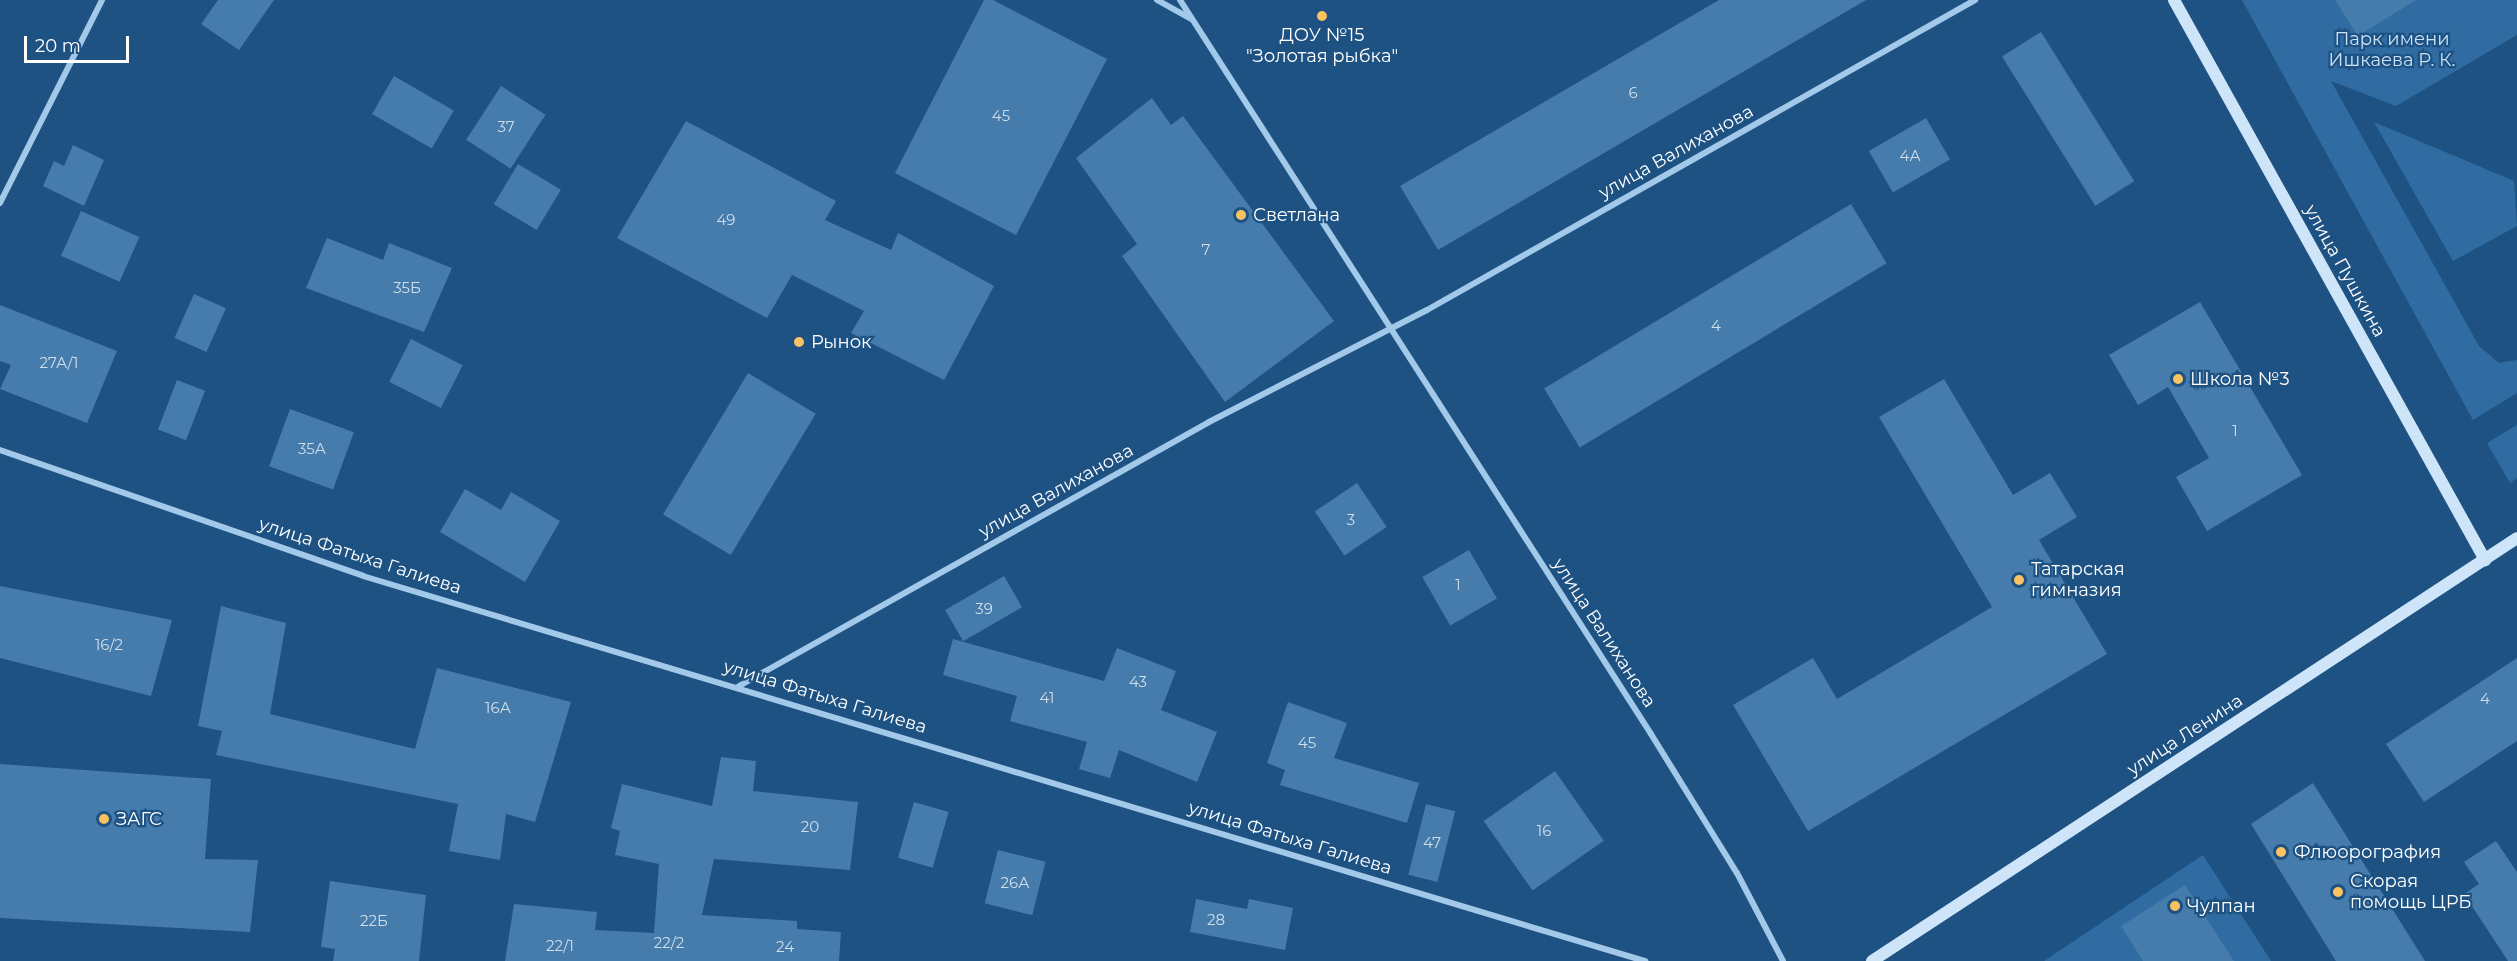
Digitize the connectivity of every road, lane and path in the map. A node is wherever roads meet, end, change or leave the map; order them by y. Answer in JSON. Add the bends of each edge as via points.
{"nodes":[{"id":1,"x":102,"y":0,"type":"edge"},
{"id":2,"x":1156,"y":0,"type":"edge"},
{"id":3,"x":1180,"y":0,"type":"edge"},
{"id":4,"x":1975,"y":0,"type":"edge"},
{"id":5,"x":2174,"y":0,"type":"edge"},
{"id":6,"x":1194,"y":21,"type":"junction"},
{"id":7,"x":0,"y":203,"type":"edge"},
{"id":8,"x":1390,"y":328,"type":"junction"},
{"id":9,"x":0,"y":450,"type":"edge"},
{"id":10,"x":2517,"y":538,"type":"edge"},
{"id":11,"x":2485,"y":560,"type":"junction"},
{"id":12,"x":739,"y":686,"type":"junction"},
{"id":13,"x":1645,"y":961,"type":"edge"},
{"id":14,"x":1783,"y":961,"type":"edge"},
{"id":15,"x":1872,"y":961,"type":"edge"}],
"edges":[{"from":1,"to":7,"type":"street"},
{"from":2,"to":6,"type":"street"},
{"from":3,"to":6,"type":"street","name":"улица Валиханова"},
{"from":4,"to":8,"type":"street","name":"улица Валиханова"},
{"from":5,"to":11,"type":"main road","name":"улица Пушкина"},
{"from":6,"to":8,"type":"street","name":"улица Валиханова"},
{"from":8,"to":12,"type":"street","name":"улица Валиханова","via":[[1209,422]]},
{"from":8,"to":14,"type":"street","name":"улица Валиханова","via":[[1664,754],[1737,873]]},
{"from":9,"to":12,"type":"street","name":"улица Фатыха Галиева","via":[[363,576]]},
{"from":10,"to":11,"type":"main road","name":"улица Ленина"},
{"from":11,"to":15,"type":"main road","name":"улица Ленина"},
{"from":12,"to":13,"type":"street","name":"улица Фатыха Галиева"}]}
